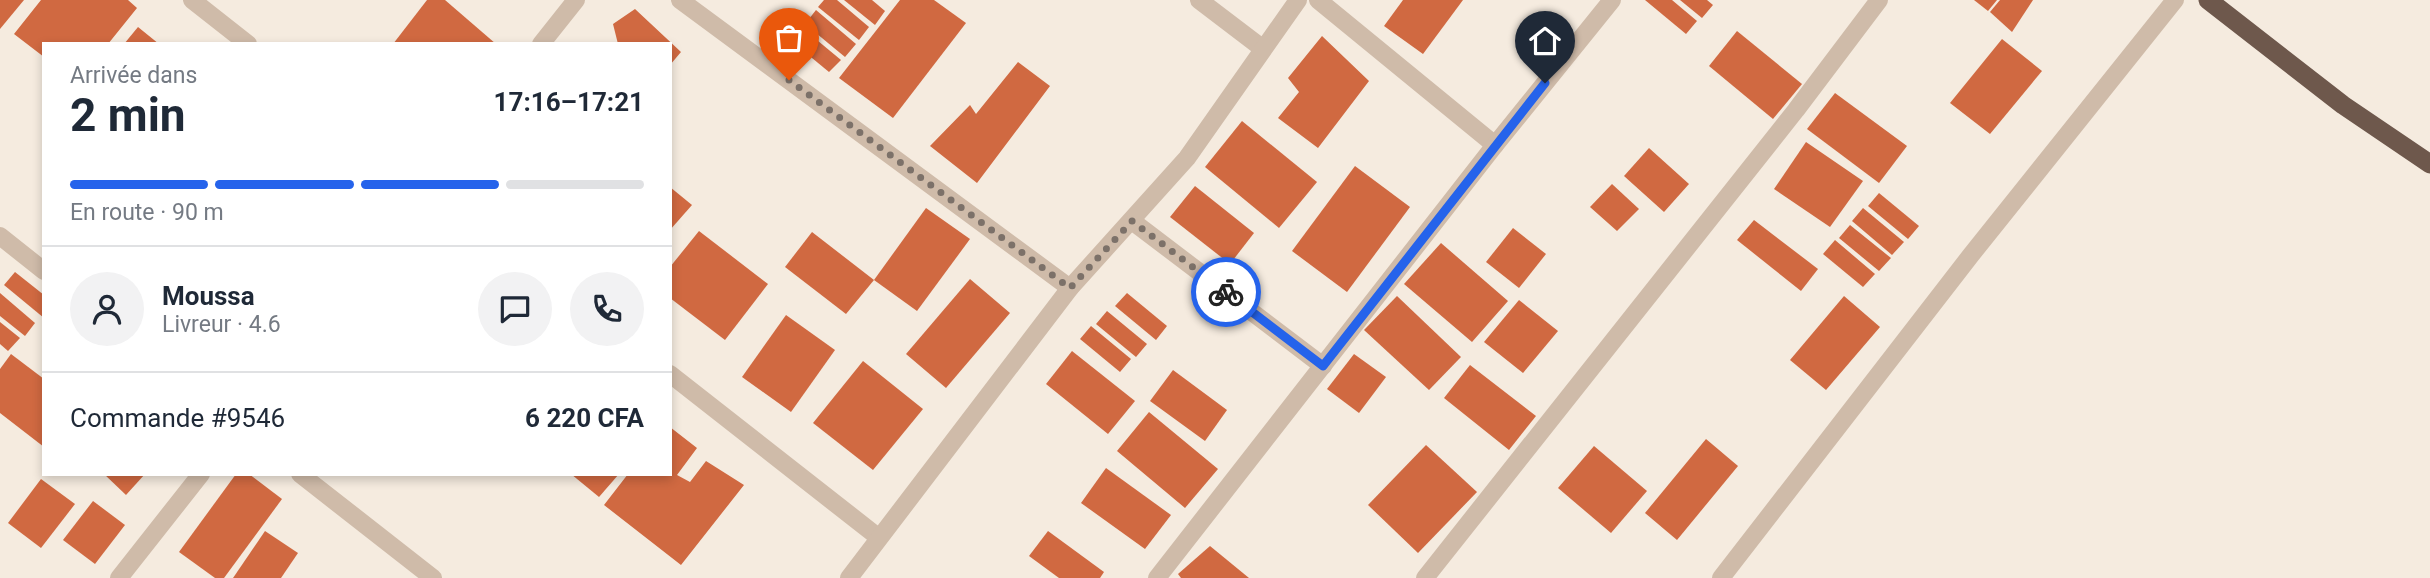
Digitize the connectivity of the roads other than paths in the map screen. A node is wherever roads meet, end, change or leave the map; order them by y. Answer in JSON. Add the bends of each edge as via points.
{"nodes":[{"id":1,"x":192,"y":0,"type":"edge"},
{"id":2,"x":576,"y":0,"type":"edge"},
{"id":3,"x":680,"y":0,"type":"edge"},
{"id":4,"x":1199,"y":0,"type":"edge"},
{"id":5,"x":1298,"y":0,"type":"edge"},
{"id":6,"x":1318,"y":0,"type":"edge"},
{"id":7,"x":1612,"y":0,"type":"edge"},
{"id":8,"x":1879,"y":0,"type":"edge"},
{"id":9,"x":2175,"y":0,"type":"edge"},
{"id":10,"x":2208,"y":0,"type":"edge"},
{"id":11,"x":245,"y":42,"type":"edge"},
{"id":12,"x":543,"y":42,"type":"edge"},
{"id":13,"x":1262,"y":48,"type":"junction"},
{"id":14,"x":1495,"y":145,"type":"junction"},
{"id":15,"x":2430,"y":164,"type":"edge"},
{"id":16,"x":1132,"y":221,"type":"junction"},
{"id":17,"x":0,"y":236,"type":"edge"},
{"id":18,"x":42,"y":269,"type":"edge"},
{"id":19,"x":1070,"y":288,"type":"junction"},
{"id":20,"x":1323,"y":366,"type":"junction"},
{"id":21,"x":672,"y":376,"type":"edge"},
{"id":22,"x":199,"y":476,"type":"edge"},
{"id":23,"x":303,"y":476,"type":"edge"},
{"id":24,"x":878,"y":537,"type":"junction"},
{"id":25,"x":119,"y":578,"type":"edge"},
{"id":26,"x":433,"y":578,"type":"edge"},
{"id":27,"x":849,"y":578,"type":"edge"},
{"id":28,"x":1157,"y":578,"type":"edge"},
{"id":29,"x":1425,"y":578,"type":"edge"},
{"id":30,"x":1721,"y":578,"type":"edge"}],
"edges":[{"from":1,"to":11,"type":"street"},
{"from":2,"to":12,"type":"street"},
{"from":3,"to":19,"type":"street"},
{"from":4,"to":13,"type":"street"},
{"from":5,"to":13,"type":"street"},
{"from":6,"to":14,"type":"street"},
{"from":7,"to":14,"type":"street"},
{"from":8,"to":29,"type":"street"},
{"from":9,"to":30,"type":"street"},
{"from":10,"to":15,"type":"highway","via":[[2343,105]]},
{"from":13,"to":16,"type":"street","via":[[1187,158]]},
{"from":14,"to":20,"type":"street"},
{"from":16,"to":19,"type":"street"},
{"from":16,"to":20,"type":"street"},
{"from":17,"to":18,"type":"street"},
{"from":19,"to":24,"type":"street"},
{"from":20,"to":28,"type":"street"},
{"from":21,"to":24,"type":"street"},
{"from":22,"to":25,"type":"street"},
{"from":23,"to":26,"type":"street"},
{"from":24,"to":27,"type":"street"}]}
